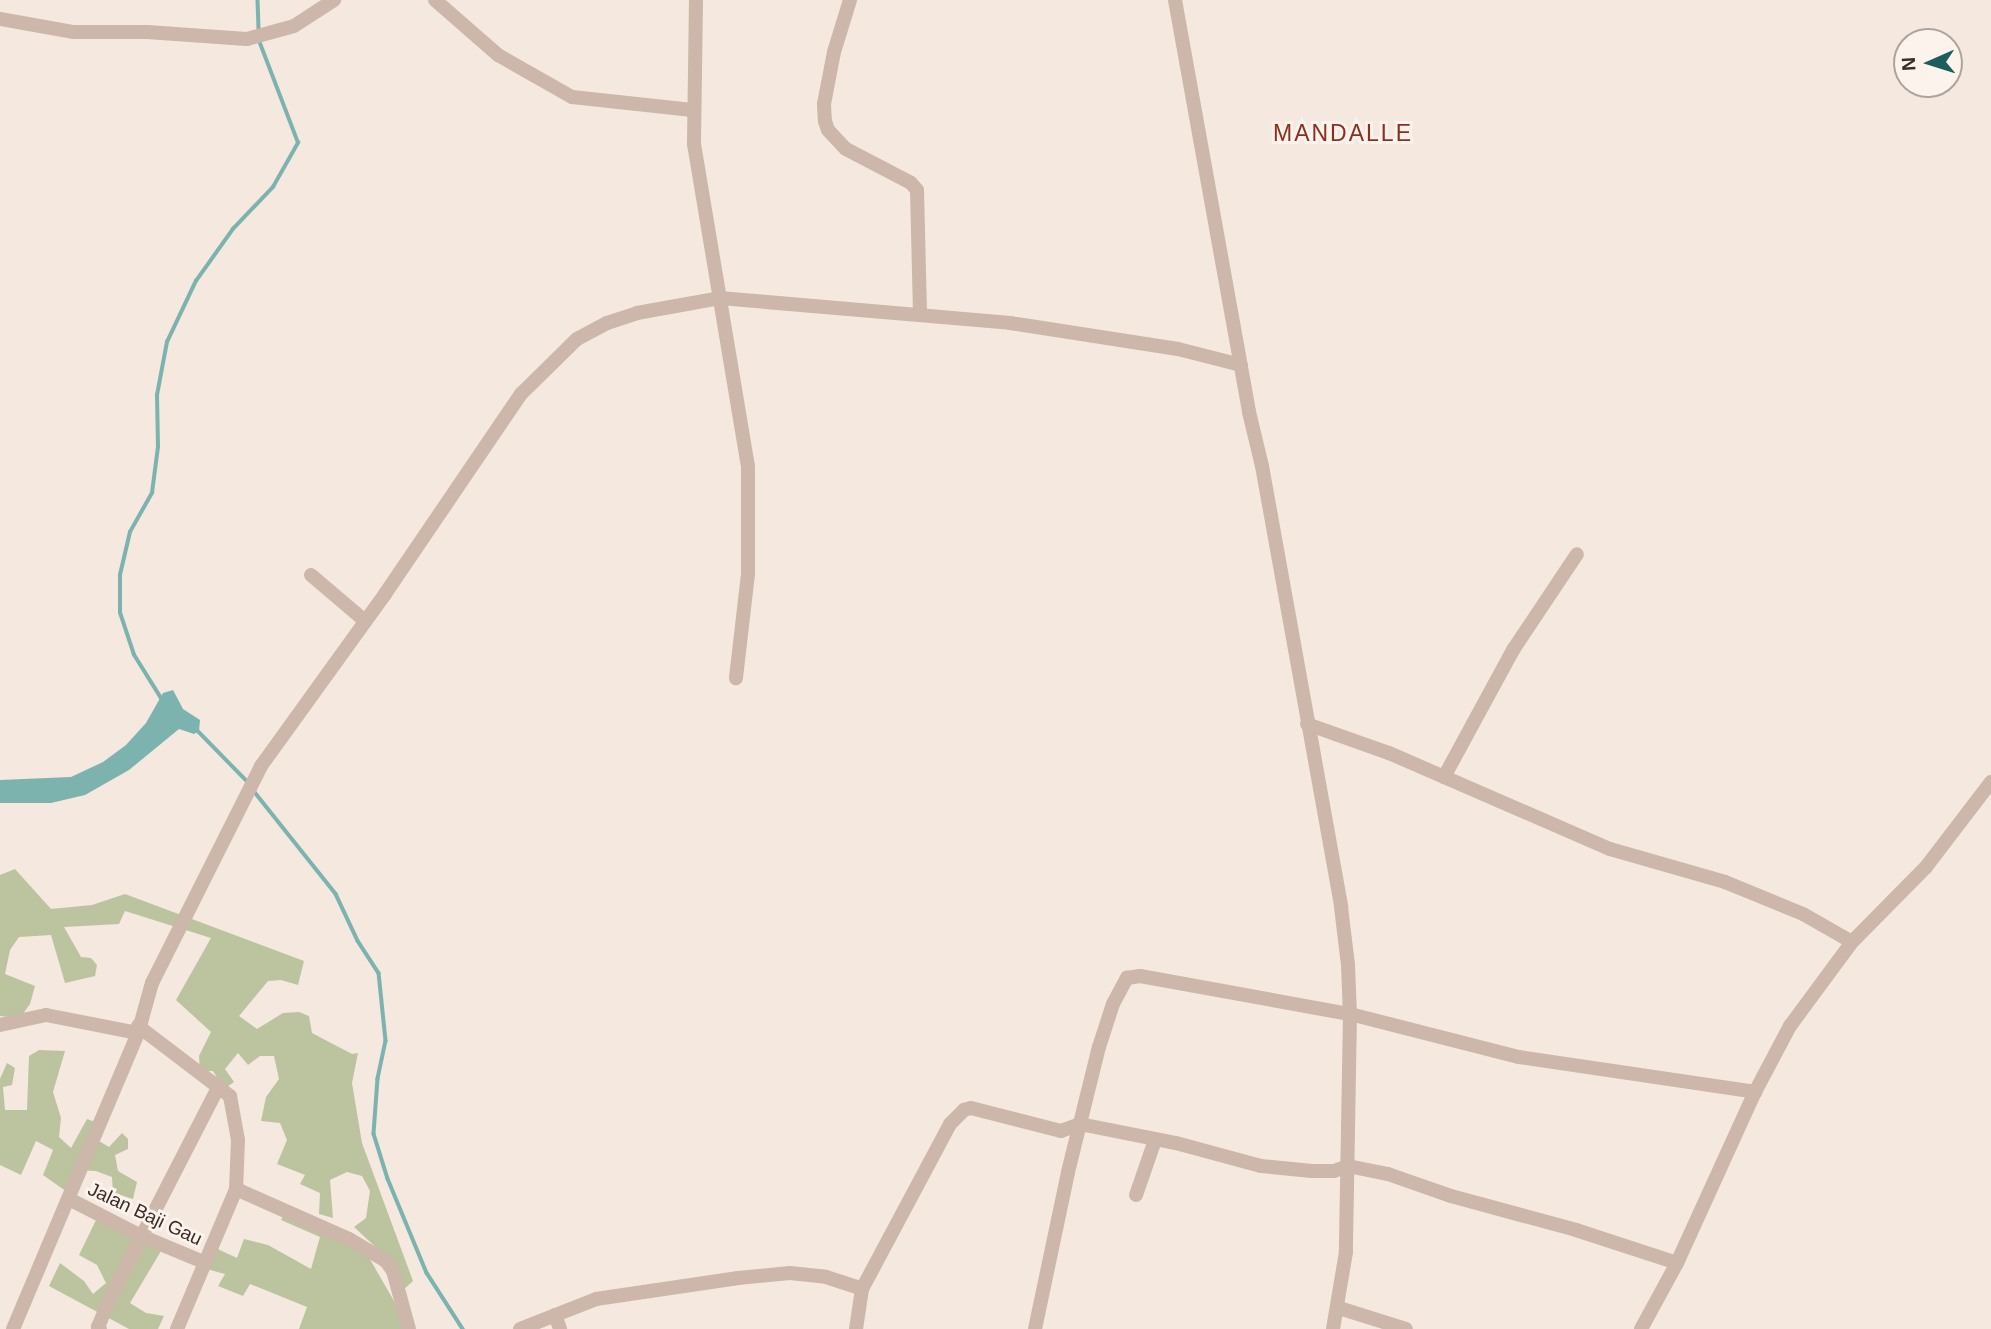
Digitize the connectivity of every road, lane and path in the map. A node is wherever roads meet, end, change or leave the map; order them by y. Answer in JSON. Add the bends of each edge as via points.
{"nodes":[{"id":1,"x":334,"y":0,"type":"edge"},
{"id":2,"x":435,"y":0,"type":"edge"},
{"id":3,"x":696,"y":0,"type":"edge"},
{"id":4,"x":850,"y":0,"type":"edge"},
{"id":5,"x":1175,"y":0,"type":"edge"},
{"id":6,"x":0,"y":19,"type":"edge"},
{"id":7,"x":692,"y":110,"type":"junction"},
{"id":8,"x":720,"y":298,"type":"junction"},
{"id":9,"x":920,"y":313,"type":"junction"},
{"id":10,"x":1241,"y":365,"type":"junction"},
{"id":11,"x":1577,"y":554,"type":"dead end"},
{"id":12,"x":312,"y":575,"type":"dead end"},
{"id":13,"x":365,"y":621,"type":"junction"},
{"id":14,"x":736,"y":678,"type":"dead end"},
{"id":15,"x":1307,"y":724,"type":"junction"},
{"id":16,"x":1444,"y":778,"type":"junction"},
{"id":17,"x":1991,"y":782,"type":"edge"},
{"id":18,"x":1852,"y":943,"type":"junction"},
{"id":19,"x":1350,"y":1014,"type":"junction"},
{"id":20,"x":0,"y":1025,"type":"edge"},
{"id":21,"x":138,"y":1029,"type":"junction"},
{"id":22,"x":219,"y":1086,"type":"junction"},
{"id":23,"x":1755,"y":1092,"type":"junction"},
{"id":24,"x":1080,"y":1124,"type":"junction"},
{"id":25,"x":1155,"y":1140,"type":"junction"},
{"id":26,"x":1348,"y":1166,"type":"junction"},
{"id":27,"x":236,"y":1189,"type":"junction"},
{"id":28,"x":1136,"y":1195,"type":"dead end"},
{"id":29,"x":69,"y":1199,"type":"junction"},
{"id":30,"x":141,"y":1236,"type":"junction"},
{"id":31,"x":206,"y":1263,"type":"junction"},
{"id":32,"x":1677,"y":1263,"type":"junction"},
{"id":33,"x":862,"y":1289,"type":"junction"},
{"id":34,"x":1339,"y":1308,"type":"junction"},
{"id":35,"x":558,"y":1322,"type":"edge"},
{"id":36,"x":13,"y":1329,"type":"edge"},
{"id":37,"x":100,"y":1329,"type":"edge"},
{"id":38,"x":177,"y":1329,"type":"edge"},
{"id":39,"x":409,"y":1329,"type":"edge"},
{"id":40,"x":520,"y":1329,"type":"edge"},
{"id":41,"x":856,"y":1329,"type":"edge"},
{"id":42,"x":1035,"y":1329,"type":"edge"},
{"id":43,"x":1333,"y":1329,"type":"edge"},
{"id":44,"x":1406,"y":1329,"type":"edge"},
{"id":45,"x":1641,"y":1329,"type":"edge"}],
"edges":[{"from":1,"to":6,"type":"street","via":[[294,26],[263,37],[74,32]]},
{"from":2,"to":7,"type":"street","via":[[498,55],[572,97]]},
{"from":3,"to":7,"type":"street"},
{"from":4,"to":9,"type":"street","via":[[834,52],[825,121],[846,149],[917,190]]},
{"from":5,"to":10,"type":"street"},
{"from":7,"to":8,"type":"street","via":[[699,181]]},
{"from":8,"to":9,"type":"street"},
{"from":8,"to":13,"type":"street","via":[[607,323],[560,354],[521,394]]},
{"from":8,"to":14,"type":"street","via":[[748,466],[748,573]]},
{"from":9,"to":10,"type":"street","via":[[1098,335]]},
{"from":10,"to":15,"type":"street"},
{"from":11,"to":16,"type":"street","via":[[1513,650]]},
{"from":12,"to":13,"type":"street"},
{"from":13,"to":21,"type":"street","via":[[261,766],[152,983]]},
{"from":15,"to":16,"type":"street"},
{"from":15,"to":19,"type":"street","via":[[1341,907]]},
{"from":16,"to":18,"type":"street","via":[[1636,858],[1725,882],[1803,914]]},
{"from":17,"to":18,"type":"street","via":[[1926,867]]},
{"from":18,"to":23,"type":"street","via":[[1790,1026]]},
{"from":19,"to":23,"type":"street","via":[[1519,1057]]},
{"from":19,"to":24,"type":"street","via":[[1140,976],[1126,978],[1099,1047]]},
{"from":19,"to":26,"type":"street"},
{"from":20,"to":21,"type":"street","via":[[46,1015]]},
{"from":21,"to":22,"type":"street"},
{"from":21,"to":29,"type":"street"},
{"from":22,"to":27,"type":"street","via":[[233,1105],[238,1140]]},
{"from":22,"to":30,"type":"street"},
{"from":23,"to":32,"type":"street"},
{"from":24,"to":25,"type":"street"},
{"from":24,"to":33,"type":"street","via":[[1061,1131],[976,1109],[964,1110],[950,1124]]},
{"from":24,"to":42,"type":"street"},
{"from":25,"to":26,"type":"street","via":[[1262,1166],[1334,1171]]},
{"from":25,"to":28,"type":"street"},
{"from":26,"to":32,"type":"street","via":[[1398,1176]]},
{"from":26,"to":34,"type":"street"},
{"from":27,"to":31,"type":"street"},
{"from":27,"to":39,"type":"street","via":[[349,1239],[386,1261]]},
{"from":29,"to":30,"type":"street","name":"Jalan Baji Gau"},
{"from":29,"to":36,"type":"street"},
{"from":30,"to":31,"type":"street","name":"Jalan Baji Gau"},
{"from":30,"to":37,"type":"street","via":[[111,1294]]},
{"from":31,"to":38,"type":"street"},
{"from":32,"to":45,"type":"street"},
{"from":33,"to":35,"type":"street","via":[[826,1277],[790,1273],[596,1298]]},
{"from":33,"to":41,"type":"street"},
{"from":34,"to":43,"type":"street"},
{"from":34,"to":44,"type":"street"},
{"from":35,"to":40,"type":"street"}]}
